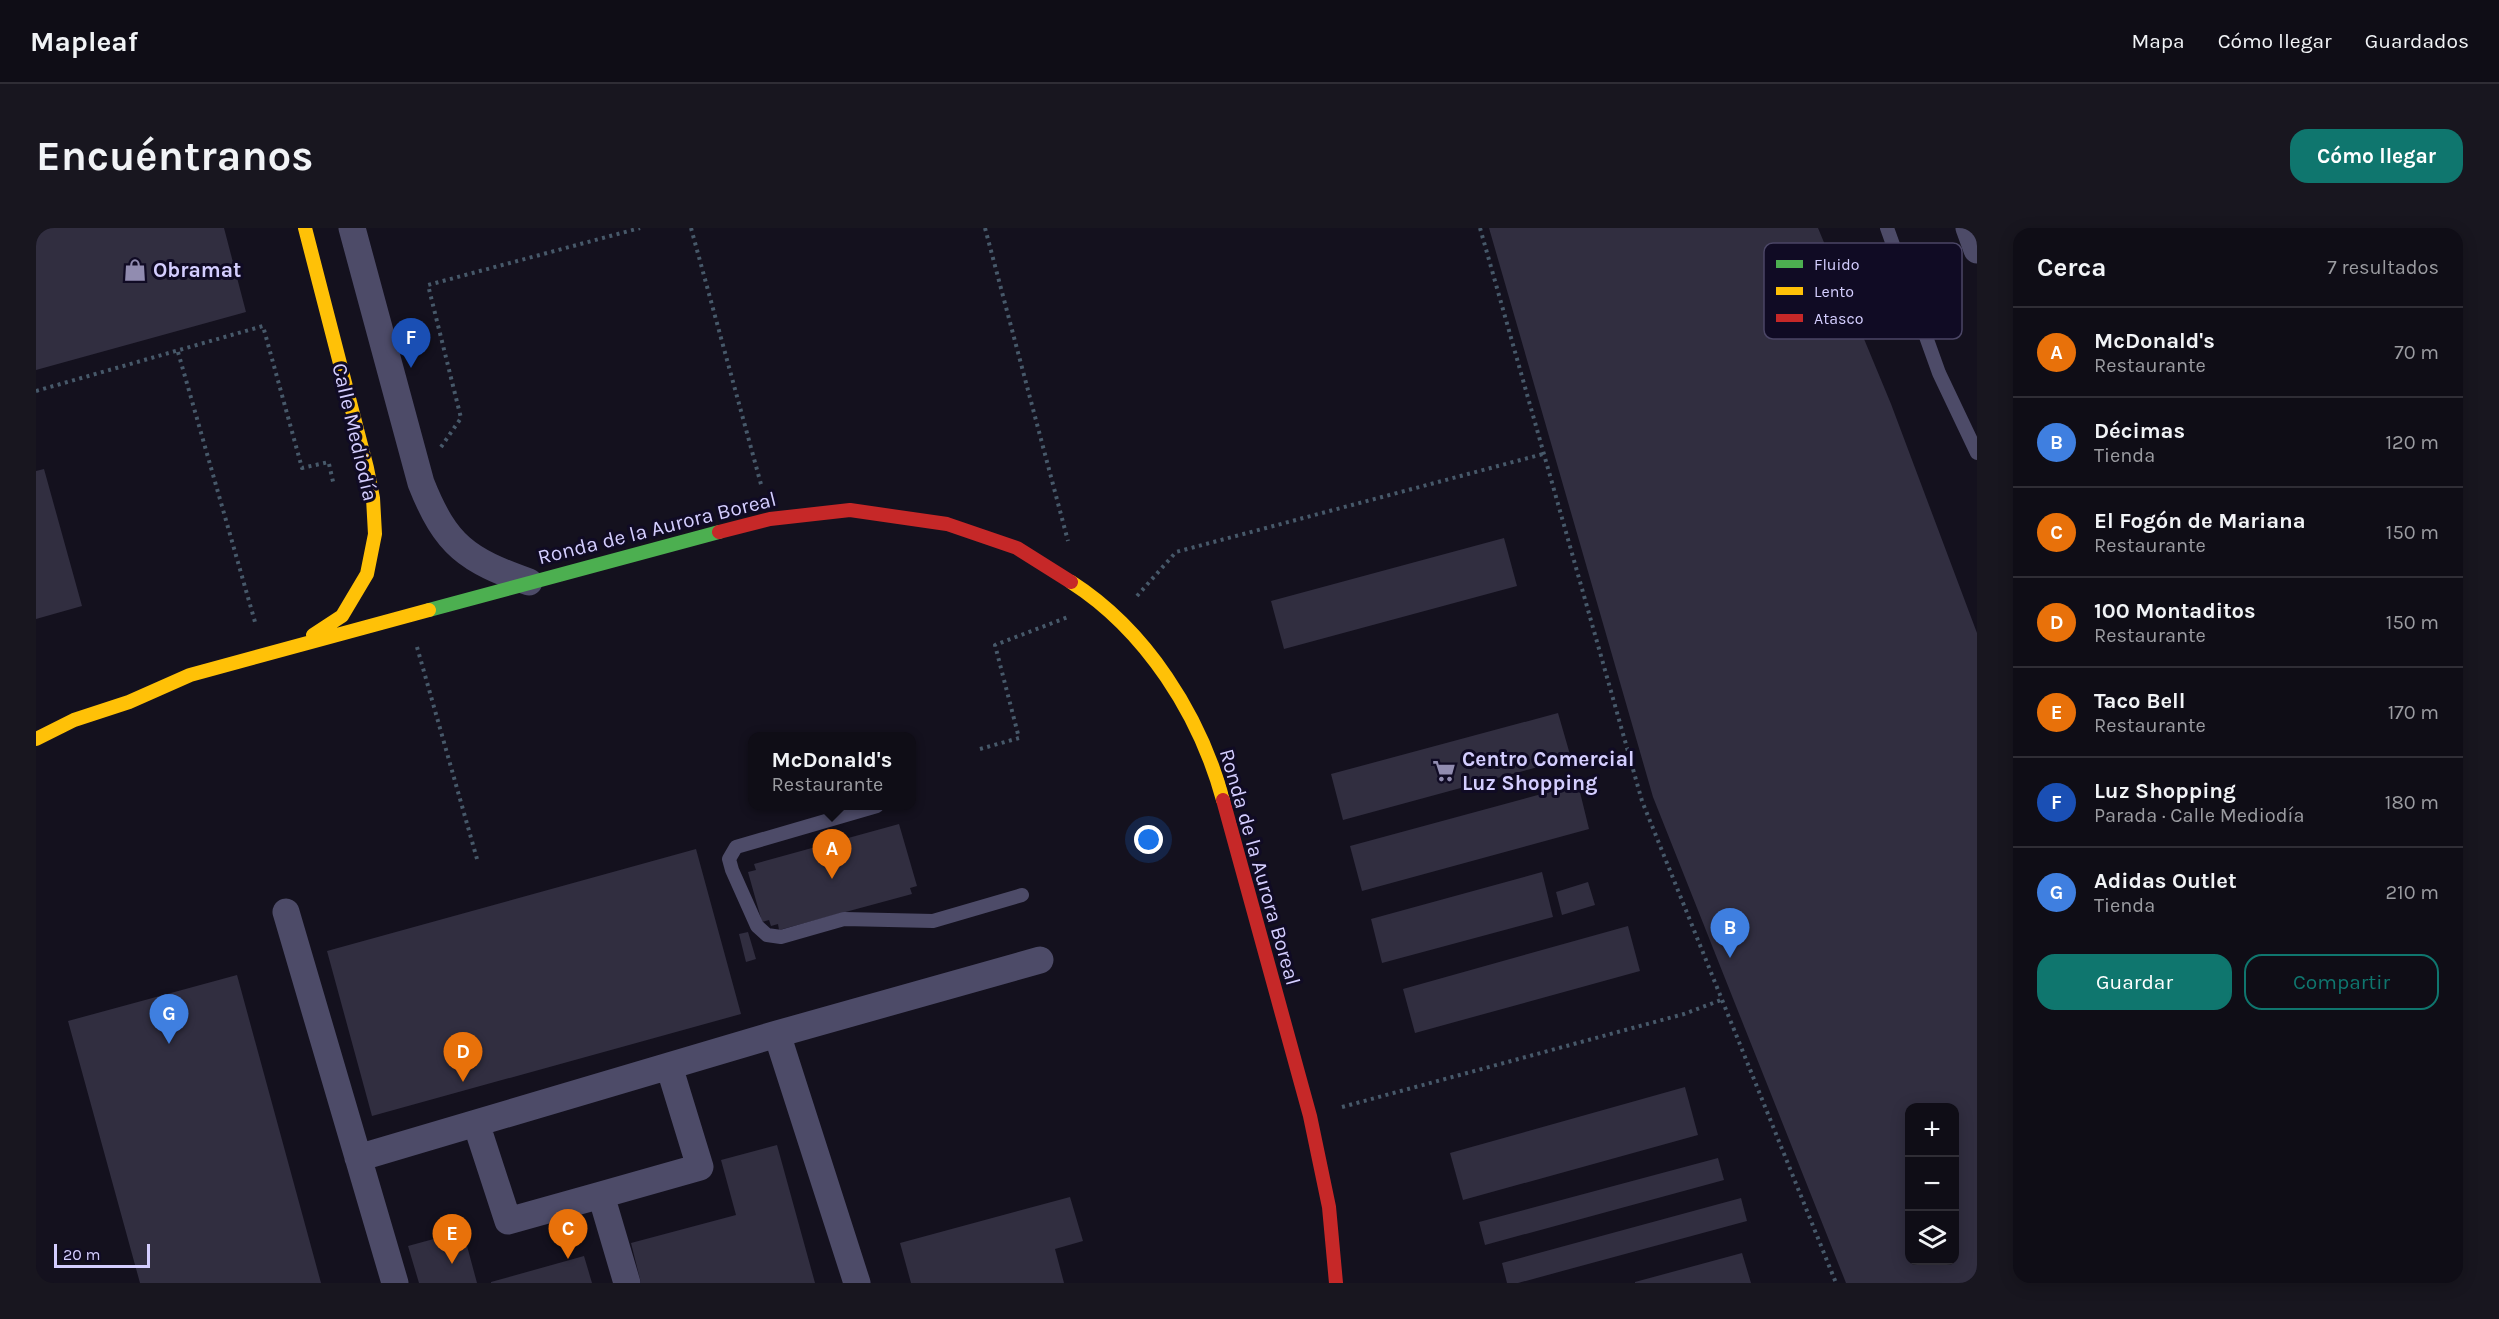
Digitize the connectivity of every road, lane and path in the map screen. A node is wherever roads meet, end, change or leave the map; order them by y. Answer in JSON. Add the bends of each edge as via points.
{"nodes":[{"id":1,"x":305,"y":228,"type":"edge"},
{"id":2,"x":352,"y":228,"type":"edge"},
{"id":3,"x":639,"y":228,"type":"edge"},
{"id":4,"x":691,"y":228,"type":"edge"},
{"id":5,"x":985,"y":228,"type":"edge"},
{"id":6,"x":1480,"y":228,"type":"edge"},
{"id":7,"x":1887,"y":228,"type":"edge"},
{"id":8,"x":1969,"y":228,"type":"edge"},
{"id":9,"x":1892,"y":243,"type":"edge"},
{"id":10,"x":1977,"y":250,"type":"edge"},
{"id":11,"x":1927,"y":339,"type":"edge"},
{"id":12,"x":178,"y":352,"type":"junction"},
{"id":13,"x":36,"y":391,"type":"edge"},
{"id":14,"x":439,"y":450,"type":"dead end"},
{"id":15,"x":326,"y":451,"type":"dead end"},
{"id":16,"x":1977,"y":453,"type":"edge"},
{"id":17,"x":1544,"y":454,"type":"junction"},
{"id":18,"x":329,"y":462,"type":"junction"},
{"id":19,"x":335,"y":488,"type":"dead end"},
{"id":20,"x":764,"y":496,"type":"dead end"},
{"id":21,"x":1069,"y":542,"type":"dead end"},
{"id":22,"x":529,"y":582,"type":"junction"},
{"id":23,"x":1089,"y":594,"type":"junction"},
{"id":24,"x":1132,"y":601,"type":"dead end"},
{"id":25,"x":258,"y":632,"type":"dead end"},
{"id":26,"x":414,"y":638,"type":"dead end"},
{"id":27,"x":299,"y":645,"type":"junction"},
{"id":28,"x":36,"y":739,"type":"edge"},
{"id":29,"x":980,"y":749,"type":"dead end"},
{"id":30,"x":863,"y":810,"type":"edge"},
{"id":31,"x":477,"y":859,"type":"dead end"},
{"id":32,"x":1022,"y":895,"type":"dead end"},
{"id":33,"x":286,"y":912,"type":"dead end"},
{"id":34,"x":1040,"y":960,"type":"dead end"},
{"id":35,"x":1722,"y":1000,"type":"junction"},
{"id":36,"x":777,"y":1034,"type":"junction"},
{"id":37,"x":669,"y":1066,"type":"junction"},
{"id":38,"x":1311,"y":1116,"type":"junction"},
{"id":39,"x":476,"y":1123,"type":"junction"},
{"id":40,"x":358,"y":1158,"type":"junction"},
{"id":41,"x":601,"y":1195,"type":"junction"},
{"id":42,"x":395,"y":1283,"type":"edge"},
{"id":43,"x":627,"y":1283,"type":"edge"},
{"id":44,"x":857,"y":1283,"type":"edge"},
{"id":45,"x":1336,"y":1283,"type":"edge"},
{"id":46,"x":1836,"y":1283,"type":"edge"}],
"edges":[{"from":1,"to":27,"type":"street","name":"Calle Mediodía","via":[[367,468],[375,534],[367,574],[342,616]]},
{"from":2,"to":22,"type":"street","via":[[421,483],[433,513],[450,537],[468,553],[488,567]]},
{"from":3,"to":14,"type":"path","via":[[428,285],[461,418]]},
{"from":4,"to":20,"type":"path"},
{"from":5,"to":21,"type":"path"},
{"from":6,"to":17,"type":"path"},
{"from":7,"to":9,"type":"lane"},
{"from":8,"to":10,"type":"street"},
{"from":11,"to":16,"type":"lane"},
{"from":12,"to":13,"type":"path"},
{"from":12,"to":18,"type":"path","via":[[263,326],[302,468]]},
{"from":12,"to":25,"type":"path"},
{"from":15,"to":18,"type":"path"},
{"from":17,"to":24,"type":"path","via":[[1176,552]]},
{"from":17,"to":35,"type":"path","via":[[1642,801]]},
{"from":18,"to":19,"type":"path"},
{"from":22,"to":23,"type":"street","name":"Ronda de la Aurora Boreal","via":[[771,519],[850,510],[947,524],[1017,548]]},
{"from":22,"to":27,"type":"street","name":"Ronda de la Aurora Boreal"},
{"from":23,"to":29,"type":"path","via":[[1064,621],[995,645],[1019,738]]},
{"from":23,"to":38,"type":"street","name":"Ronda de la Aurora Boreal","via":[[1142,644],[1191,717],[1218,782]]},
{"from":26,"to":31,"type":"path"},
{"from":27,"to":28,"type":"street","name":"Ronda de la Aurora Boreal","via":[[190,675]]},
{"from":30,"to":32,"type":"lane","via":[[736,847],[729,859],[732,870],[757,926],[767,935],[781,937],[844,919],[933,921]]},
{"from":33,"to":40,"type":"street"},
{"from":34,"to":36,"type":"street"},
{"from":35,"to":38,"type":"path","via":[[1684,1014]]},
{"from":35,"to":46,"type":"path"},
{"from":36,"to":37,"type":"street"},
{"from":36,"to":44,"type":"street"},
{"from":37,"to":39,"type":"street"},
{"from":37,"to":41,"type":"street","via":[[700,1167]]},
{"from":38,"to":45,"type":"street","name":"Ronda de la Aurora Boreal","via":[[1329,1207]]},
{"from":39,"to":40,"type":"street"},
{"from":39,"to":41,"type":"street","via":[[508,1221]]},
{"from":40,"to":42,"type":"street"},
{"from":41,"to":43,"type":"street"}]}
